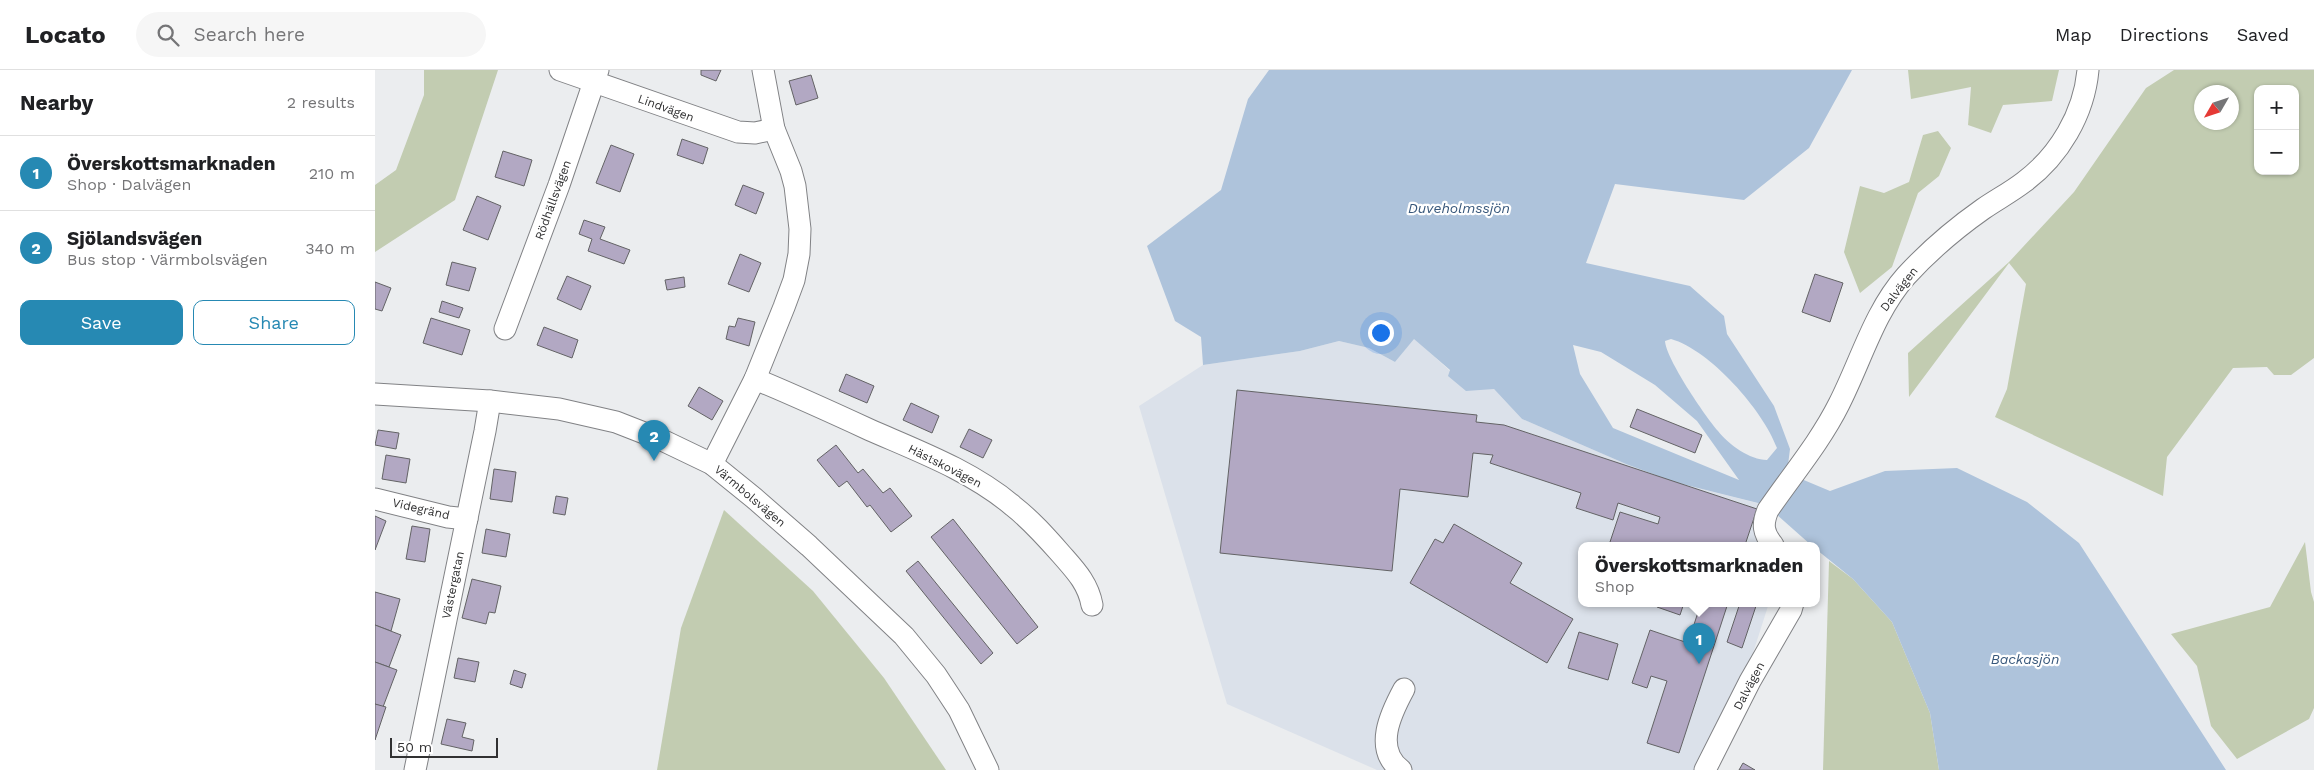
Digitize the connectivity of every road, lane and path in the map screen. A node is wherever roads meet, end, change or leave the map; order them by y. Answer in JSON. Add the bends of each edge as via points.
{"nodes":[{"id":1,"x":560,"y":70,"type":"edge"},
{"id":2,"x":763,"y":70,"type":"edge"},
{"id":3,"x":2088,"y":70,"type":"edge"},
{"id":4,"x":596,"y":77,"type":"edge"},
{"id":5,"x":774,"y":129,"type":"junction"},
{"id":6,"x":505,"y":329,"type":"dead end"},
{"id":7,"x":755,"y":379,"type":"junction"},
{"id":8,"x":375,"y":394,"type":"edge"},
{"id":9,"x":490,"y":400,"type":"junction"},
{"id":10,"x":712,"y":464,"type":"junction"},
{"id":11,"x":375,"y":499,"type":"edge"},
{"id":12,"x":467,"y":519,"type":"junction"},
{"id":13,"x":1771,"y":542,"type":"edge"},
{"id":14,"x":1092,"y":605,"type":"dead end"},
{"id":15,"x":1792,"y":607,"type":"edge"},
{"id":16,"x":1404,"y":689,"type":"dead end"},
{"id":17,"x":415,"y":770,"type":"edge"},
{"id":18,"x":988,"y":770,"type":"edge"},
{"id":19,"x":1401,"y":770,"type":"edge"},
{"id":20,"x":1705,"y":770,"type":"edge"}],
"edges":[{"from":1,"to":4,"type":"street","name":"Lindvägen"},
{"from":2,"to":5,"type":"street"},
{"from":3,"to":13,"type":"street","name":"Dalvägen","via":[[2077,114],[2065,138],[2049,158],[2023,184],[1982,209],[1932,251],[1890,297],[1824,432],[1767,510],[1763,521]]},
{"from":4,"to":5,"type":"street","name":"Lindvägen","via":[[738,132]]},
{"from":4,"to":6,"type":"street","name":"Rödhällsvägen"},
{"from":5,"to":7,"type":"street","via":[[795,186],[799,254],[785,307]]},
{"from":7,"to":10,"type":"street"},
{"from":7,"to":14,"type":"street","name":"Hästskovägen","via":[[936,459],[985,486],[1018,510],[1049,541],[1081,578],[1089,590]]},
{"from":8,"to":9,"type":"street","name":"Värmbolsvägen"},
{"from":9,"to":10,"type":"street","name":"Värmbolsvägen","via":[[559,409],[616,422]]},
{"from":9,"to":12,"type":"street","name":"Västergatan"},
{"from":10,"to":18,"type":"street","name":"Värmbolsvägen","via":[[809,546],[904,636],[955,703]]},
{"from":11,"to":12,"type":"street","name":"Videgränd"},
{"from":12,"to":17,"type":"street","name":"Västergatan"},
{"from":15,"to":20,"type":"street","name":"Dalvägen"},
{"from":16,"to":19,"type":"street","via":[[1393,711],[1385,744],[1389,757]]}]}
